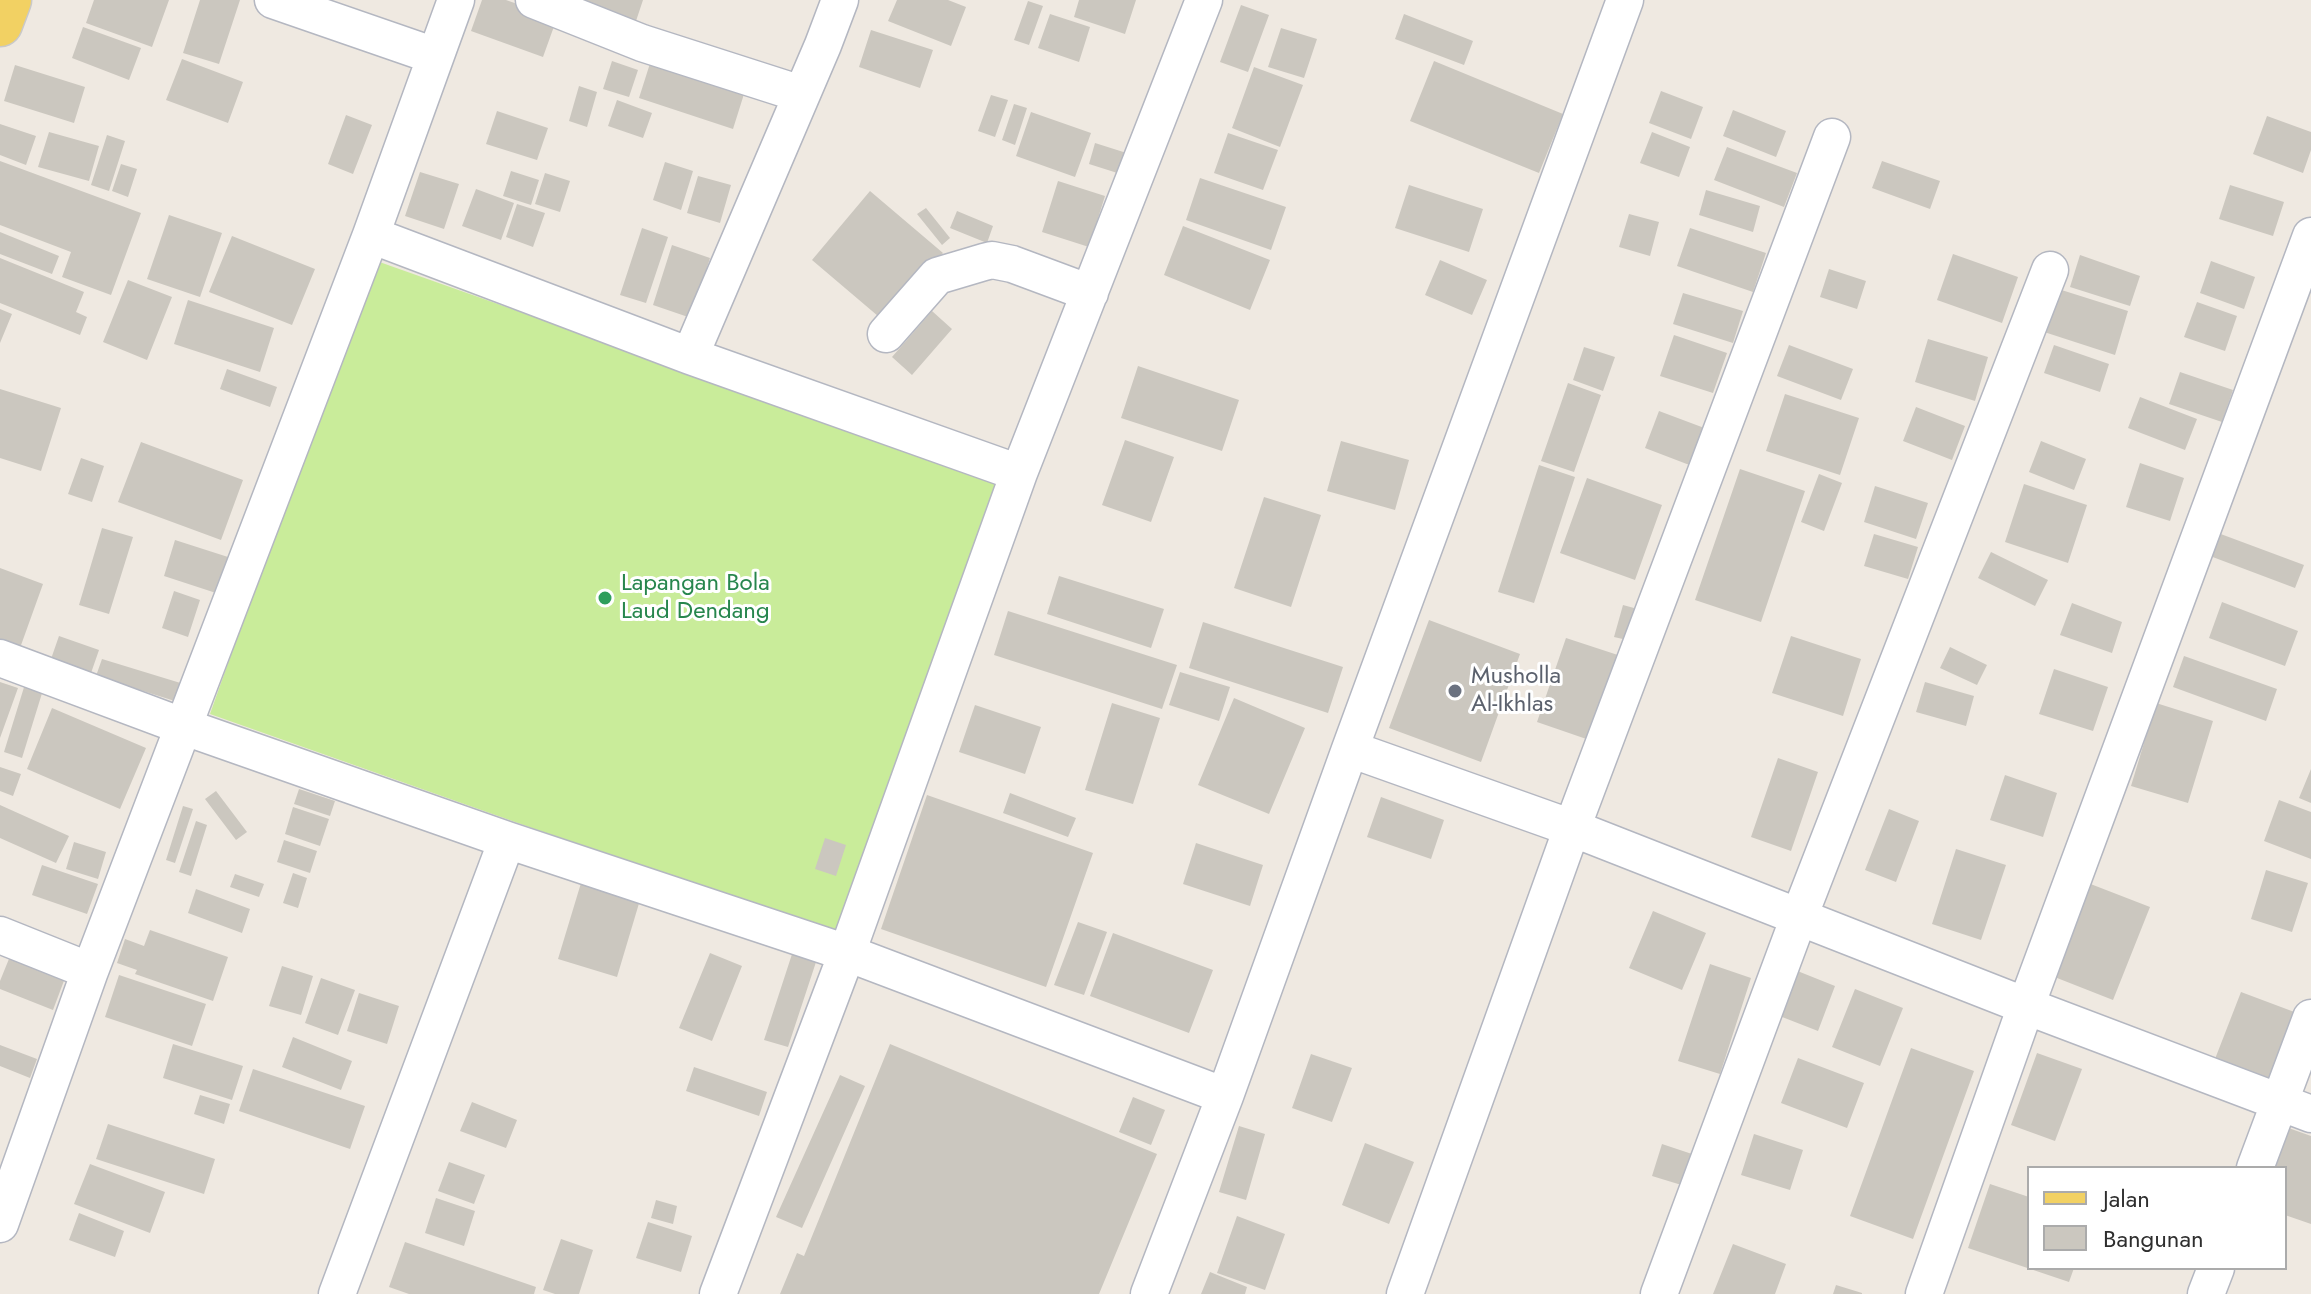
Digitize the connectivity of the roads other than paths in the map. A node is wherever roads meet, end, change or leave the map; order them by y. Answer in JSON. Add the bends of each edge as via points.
{"nodes":[{"id":1,"x":9,"y":0,"type":"edge"},
{"id":2,"x":273,"y":0,"type":"edge"},
{"id":3,"x":456,"y":0,"type":"edge"},
{"id":4,"x":534,"y":0,"type":"edge"},
{"id":5,"x":840,"y":0,"type":"edge"},
{"id":6,"x":1204,"y":0,"type":"edge"},
{"id":7,"x":1625,"y":0,"type":"edge"},
{"id":8,"x":0,"y":24,"type":"edge"},
{"id":9,"x":435,"y":56,"type":"junction"},
{"id":10,"x":801,"y":94,"type":"junction"},
{"id":11,"x":1832,"y":137,"type":"dead end"},
{"id":12,"x":371,"y":235,"type":"junction"},
{"id":13,"x":2311,"y":236,"type":"edge"},
{"id":14,"x":2050,"y":270,"type":"dead end"},
{"id":15,"x":1090,"y":293,"type":"junction"},
{"id":16,"x":886,"y":334,"type":"dead end"},
{"id":17,"x":690,"y":356,"type":"junction"},
{"id":18,"x":1019,"y":473,"type":"junction"},
{"id":19,"x":0,"y":658,"type":"edge"},
{"id":20,"x":182,"y":726,"type":"junction"},
{"id":21,"x":1350,"y":749,"type":"junction"},
{"id":22,"x":1572,"y":828,"type":"junction"},
{"id":23,"x":507,"y":840,"type":"junction"},
{"id":24,"x":1799,"y":917,"type":"junction"},
{"id":25,"x":0,"y":935,"type":"edge"},
{"id":26,"x":847,"y":953,"type":"junction"},
{"id":27,"x":90,"y":971,"type":"junction"},
{"id":28,"x":2026,"y":1006,"type":"junction"},
{"id":29,"x":2311,"y":1018,"type":"edge"},
{"id":30,"x":1225,"y":1096,"type":"junction"},
{"id":31,"x":2296,"y":1108,"type":"edge"},
{"id":32,"x":2256,"y":1166,"type":"edge"},
{"id":33,"x":0,"y":1224,"type":"edge"},
{"id":34,"x":2215,"y":1270,"type":"edge"},
{"id":35,"x":337,"y":1294,"type":"edge"},
{"id":36,"x":718,"y":1294,"type":"edge"},
{"id":37,"x":1149,"y":1294,"type":"edge"},
{"id":38,"x":1405,"y":1294,"type":"edge"},
{"id":39,"x":1659,"y":1294,"type":"edge"},
{"id":40,"x":1924,"y":1294,"type":"edge"},
{"id":41,"x":2206,"y":1294,"type":"edge"}],
"edges":[{"from":1,"to":8,"type":"main road"},
{"from":2,"to":9,"type":"street"},
{"from":3,"to":9,"type":"street"},
{"from":4,"to":10,"type":"street","via":[[642,43]]},
{"from":5,"to":10,"type":"street"},
{"from":6,"to":15,"type":"street"},
{"from":7,"to":21,"type":"street"},
{"from":9,"to":12,"type":"street"},
{"from":10,"to":17,"type":"street"},
{"from":11,"to":22,"type":"street"},
{"from":12,"to":17,"type":"street"},
{"from":12,"to":20,"type":"street"},
{"from":13,"to":28,"type":"street"},
{"from":14,"to":24,"type":"street"},
{"from":15,"to":16,"type":"street","via":[[992,260],[937,276]]},
{"from":15,"to":18,"type":"street"},
{"from":17,"to":18,"type":"street"},
{"from":18,"to":26,"type":"street"},
{"from":19,"to":20,"type":"street"},
{"from":20,"to":23,"type":"street"},
{"from":20,"to":27,"type":"street"},
{"from":21,"to":22,"type":"street"},
{"from":21,"to":30,"type":"street"},
{"from":22,"to":24,"type":"street"},
{"from":22,"to":38,"type":"street"},
{"from":23,"to":26,"type":"street"},
{"from":23,"to":35,"type":"street"},
{"from":24,"to":28,"type":"street"},
{"from":24,"to":39,"type":"street"},
{"from":25,"to":27,"type":"street"},
{"from":26,"to":30,"type":"street"},
{"from":26,"to":36,"type":"street"},
{"from":27,"to":33,"type":"street"},
{"from":28,"to":31,"type":"street"},
{"from":28,"to":40,"type":"street"},
{"from":29,"to":31,"type":"street"},
{"from":30,"to":37,"type":"street"},
{"from":31,"to":32,"type":"street"},
{"from":34,"to":41,"type":"street"}]}
